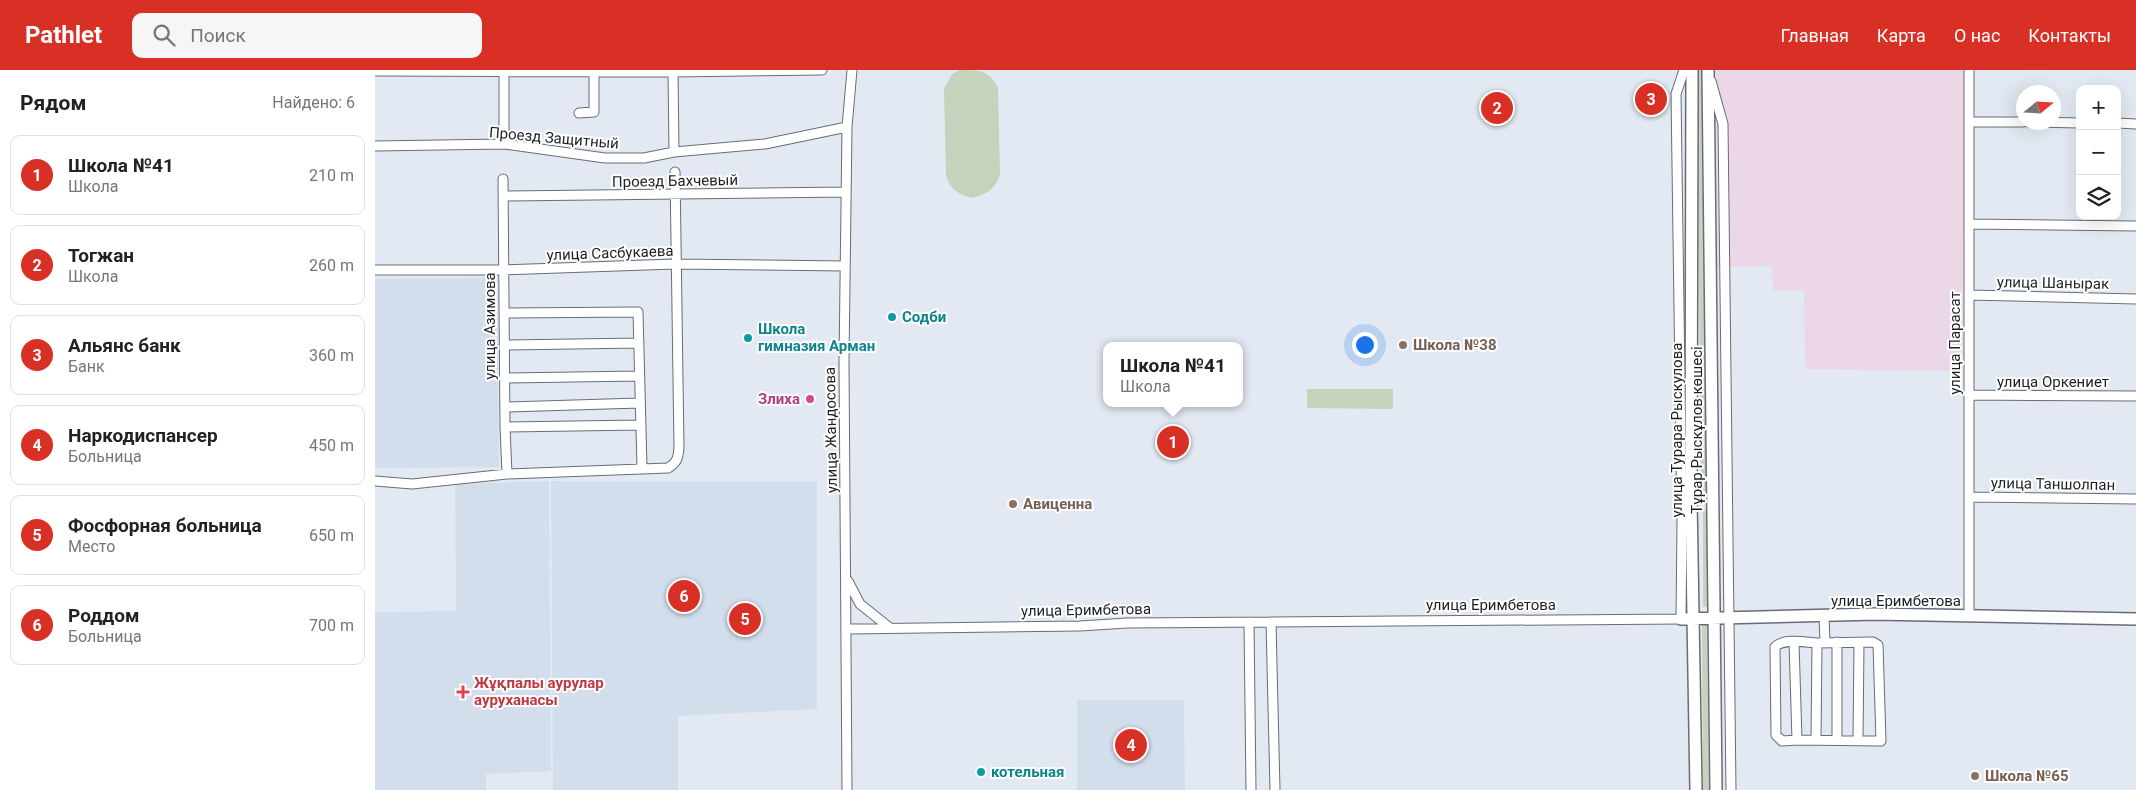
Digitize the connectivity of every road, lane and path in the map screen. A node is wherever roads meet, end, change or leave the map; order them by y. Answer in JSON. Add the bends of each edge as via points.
{"nodes":[{"id":1,"x":375,"y":70,"type":"edge"},
{"id":2,"x":414,"y":70,"type":"edge"},
{"id":3,"x":504,"y":70,"type":"edge"},
{"id":4,"x":753,"y":70,"type":"edge"},
{"id":5,"x":822,"y":70,"type":"edge"},
{"id":6,"x":852,"y":70,"type":"edge"},
{"id":7,"x":1684,"y":70,"type":"edge"},
{"id":8,"x":1693,"y":70,"type":"edge"},
{"id":9,"x":1708,"y":70,"type":"edge"},
{"id":10,"x":1969,"y":70,"type":"edge"},
{"id":11,"x":583,"y":71,"type":"edge"},
{"id":12,"x":673,"y":71,"type":"edge"},
{"id":13,"x":594,"y":72,"type":"junction"},
{"id":14,"x":579,"y":112,"type":"dead end"},
{"id":15,"x":1969,"y":122,"type":"junction"},
{"id":16,"x":2016,"y":122,"type":"edge"},
{"id":17,"x":2061,"y":123,"type":"edge"},
{"id":18,"x":2076,"y":123,"type":"edge"},
{"id":19,"x":2121,"y":124,"type":"edge"},
{"id":20,"x":2136,"y":124,"type":"edge"},
{"id":21,"x":847,"y":127,"type":"junction"},
{"id":22,"x":504,"y":144,"type":"junction"},
{"id":23,"x":375,"y":146,"type":"edge"},
{"id":24,"x":674,"y":152,"type":"junction"},
{"id":25,"x":675,"y":172,"type":"dead end"},
{"id":26,"x":503,"y":179,"type":"dead end"},
{"id":27,"x":846,"y":192,"type":"junction"},
{"id":28,"x":674,"y":194,"type":"junction"},
{"id":29,"x":503,"y":196,"type":"junction"},
{"id":30,"x":1969,"y":224,"type":"junction"},
{"id":31,"x":2136,"y":226,"type":"edge"},
{"id":32,"x":675,"y":264,"type":"junction"},
{"id":33,"x":845,"y":266,"type":"junction"},
{"id":34,"x":375,"y":270,"type":"edge"},
{"id":35,"x":504,"y":270,"type":"junction"},
{"id":36,"x":1969,"y":294,"type":"junction"},
{"id":37,"x":2136,"y":299,"type":"edge"},
{"id":38,"x":504,"y":313,"type":"junction"},
{"id":39,"x":639,"y":343,"type":"junction"},
{"id":40,"x":504,"y":345,"type":"junction"},
{"id":41,"x":639,"y":376,"type":"junction"},
{"id":42,"x":505,"y":378,"type":"junction"},
{"id":43,"x":1969,"y":395,"type":"junction"},
{"id":44,"x":2136,"y":396,"type":"edge"},
{"id":45,"x":640,"y":402,"type":"junction"},
{"id":46,"x":505,"y":407,"type":"junction"},
{"id":47,"x":640,"y":425,"type":"junction"},
{"id":48,"x":505,"y":427,"type":"junction"},
{"id":49,"x":642,"y":468,"type":"junction"},
{"id":50,"x":507,"y":474,"type":"junction"},
{"id":51,"x":375,"y":481,"type":"edge"},
{"id":52,"x":1969,"y":497,"type":"junction"},
{"id":53,"x":1713,"y":498,"type":"junction"},
{"id":54,"x":1691,"y":499,"type":"junction"},
{"id":55,"x":2136,"y":499,"type":"edge"},
{"id":56,"x":1683,"y":529,"type":"junction"},
{"id":57,"x":1692,"y":558,"type":"junction"},
{"id":58,"x":845,"y":573,"type":"junction"},
{"id":59,"x":1728,"y":616,"type":"junction"},
{"id":60,"x":1824,"y":616,"type":"junction"},
{"id":61,"x":1969,"y":616,"type":"junction"},
{"id":62,"x":1715,"y":617,"type":"junction"},
{"id":63,"x":1687,"y":618,"type":"junction"},
{"id":64,"x":2136,"y":619,"type":"edge"},
{"id":65,"x":1249,"y":622,"type":"junction"},
{"id":66,"x":1271,"y":622,"type":"junction"},
{"id":67,"x":890,"y":628,"type":"junction"},
{"id":68,"x":847,"y":629,"type":"junction"},
{"id":69,"x":1794,"y":642,"type":"junction"},
{"id":70,"x":1821,"y":642,"type":"junction"},
{"id":71,"x":1837,"y":642,"type":"junction"},
{"id":72,"x":1859,"y":643,"type":"junction"},
{"id":73,"x":1797,"y":740,"type":"junction"},
{"id":74,"x":1816,"y":740,"type":"junction"},
{"id":75,"x":1837,"y":740,"type":"junction"},
{"id":76,"x":1859,"y":740,"type":"junction"},
{"id":77,"x":847,"y":790,"type":"edge"},
{"id":78,"x":1251,"y":790,"type":"edge"},
{"id":79,"x":1275,"y":790,"type":"edge"},
{"id":80,"x":1696,"y":790,"type":"edge"},
{"id":81,"x":1716,"y":790,"type":"edge"},
{"id":82,"x":1731,"y":790,"type":"edge"}],
"edges":[{"from":1,"to":2,"type":"street"},
{"from":2,"to":3,"type":"street"},
{"from":3,"to":11,"type":"street"},
{"from":3,"to":22,"type":"street"},
{"from":4,"to":5,"type":"street"},
{"from":4,"to":12,"type":"street"},
{"from":6,"to":21,"type":"street","name":"улица Жандосова"},
{"from":7,"to":56,"type":"street","via":[[1676,94]]},
{"from":8,"to":54,"type":"main road","name":"улица Турара Рыскулова"},
{"from":9,"to":53,"type":"main road","name":"Тұрар Рыскұлов көшесі"},
{"from":9,"to":59,"type":"street","via":[[1723,124]]},
{"from":10,"to":15,"type":"street","name":"улица Парасат"},
{"from":11,"to":13,"type":"street"},
{"from":12,"to":13,"type":"street"},
{"from":12,"to":24,"type":"street"},
{"from":13,"to":14,"type":"street","name":"Проезд Защитный","via":[[594,112]]},
{"from":15,"to":16,"type":"street"},
{"from":15,"to":30,"type":"street","name":"улица Парасат"},
{"from":17,"to":18,"type":"street"},
{"from":19,"to":20,"type":"street"},
{"from":21,"to":24,"type":"street","name":"Проезд Защитный","via":[[765,144]]},
{"from":21,"to":27,"type":"street","name":"улица Жандосова"},
{"from":22,"to":23,"type":"street","name":"Проезд Защитный"},
{"from":22,"to":24,"type":"street","name":"Проезд Защитный","via":[[605,158],[659,156]]},
{"from":25,"to":28,"type":"street"},
{"from":26,"to":29,"type":"street","name":"улица Азимова"},
{"from":27,"to":28,"type":"street","name":"Проезд Бахчевый"},
{"from":27,"to":33,"type":"street","name":"улица Жандосова"},
{"from":28,"to":29,"type":"street","name":"Проезд Бахчевый"},
{"from":28,"to":32,"type":"street"},
{"from":29,"to":35,"type":"street","name":"улица Азимова"},
{"from":30,"to":31,"type":"street"},
{"from":30,"to":36,"type":"street","name":"улица Парасат"},
{"from":32,"to":33,"type":"street","name":"улица Сасбукаева"},
{"from":32,"to":35,"type":"street","name":"улица Сасбукаева"},
{"from":32,"to":49,"type":"street","via":[[678,455],[677,461],[668,468]]},
{"from":33,"to":58,"type":"street","name":"улица Жандосова"},
{"from":34,"to":35,"type":"street","name":"улица Сасбукаева"},
{"from":35,"to":38,"type":"street","name":"улица Азимова"},
{"from":36,"to":37,"type":"street","name":"улица Шанырак"},
{"from":36,"to":43,"type":"street","name":"улица Парасат"},
{"from":38,"to":39,"type":"street","via":[[638,312]]},
{"from":38,"to":40,"type":"street","name":"улица Азимова"},
{"from":39,"to":40,"type":"street"},
{"from":39,"to":41,"type":"street"},
{"from":40,"to":42,"type":"street","name":"улица Азимова"},
{"from":41,"to":42,"type":"street"},
{"from":41,"to":45,"type":"street"},
{"from":42,"to":46,"type":"street","name":"улица Азимова"},
{"from":43,"to":44,"type":"street","name":"улица Оркениет"},
{"from":43,"to":52,"type":"street","name":"улица Парасат"},
{"from":45,"to":46,"type":"street"},
{"from":45,"to":47,"type":"street"},
{"from":46,"to":48,"type":"street","name":"улица Азимова"},
{"from":47,"to":48,"type":"street"},
{"from":47,"to":49,"type":"street"},
{"from":48,"to":50,"type":"street","name":"улица Азимова"},
{"from":49,"to":50,"type":"street"},
{"from":50,"to":51,"type":"street","via":[[412,484]]},
{"from":52,"to":55,"type":"street","name":"улица Таншолпан"},
{"from":52,"to":61,"type":"street","name":"улица Парасат"},
{"from":53,"to":54,"type":"main road"},
{"from":53,"to":62,"type":"main road","name":"Тұрар Рыскұлов көшесі"},
{"from":54,"to":57,"type":"main road","name":"улица Турара Рыскулова"},
{"from":56,"to":57,"type":"street"},
{"from":56,"to":63,"type":"street"},
{"from":57,"to":63,"type":"main road","name":"улица Турара Рыскулова"},
{"from":58,"to":67,"type":"street","via":[[860,604]]},
{"from":58,"to":68,"type":"street","name":"улица Жандосова"},
{"from":59,"to":60,"type":"main road","name":"улица Еримбетова"},
{"from":59,"to":62,"type":"main road","name":"улица Еримбетова"},
{"from":59,"to":82,"type":"street"},
{"from":60,"to":61,"type":"main road","name":"улица Еримбетова"},
{"from":60,"to":70,"type":"street"},
{"from":61,"to":64,"type":"main road","name":"улица Еримбетова"},
{"from":62,"to":63,"type":"main road","name":"улица Еримбетова"},
{"from":62,"to":81,"type":"main road","name":"Тұрар Рыскұлов көшесі"},
{"from":63,"to":66,"type":"street","name":"улица Еримбетова"},
{"from":63,"to":80,"type":"main road","name":"улица Турара Рыскулова"},
{"from":65,"to":66,"type":"street","name":"улица Еримбетова"},
{"from":65,"to":67,"type":"street","name":"улица Еримбетова"},
{"from":65,"to":78,"type":"street"},
{"from":66,"to":79,"type":"street"},
{"from":67,"to":68,"type":"street","name":"улица Еримбетова"},
{"from":68,"to":77,"type":"street","name":"улица Жандосова"},
{"from":69,"to":70,"type":"street"},
{"from":69,"to":73,"type":"street"},
{"from":69,"to":73,"type":"street","via":[[1780,642],[1775,647],[1776,736],[1782,741]]},
{"from":70,"to":71,"type":"street"},
{"from":70,"to":74,"type":"street"},
{"from":71,"to":72,"type":"street"},
{"from":71,"to":75,"type":"street"},
{"from":72,"to":76,"type":"street"},
{"from":72,"to":76,"type":"street","via":[[1878,645],[1883,739],[1879,742]]},
{"from":73,"to":74,"type":"street"},
{"from":74,"to":75,"type":"street"},
{"from":75,"to":76,"type":"street"}]}
